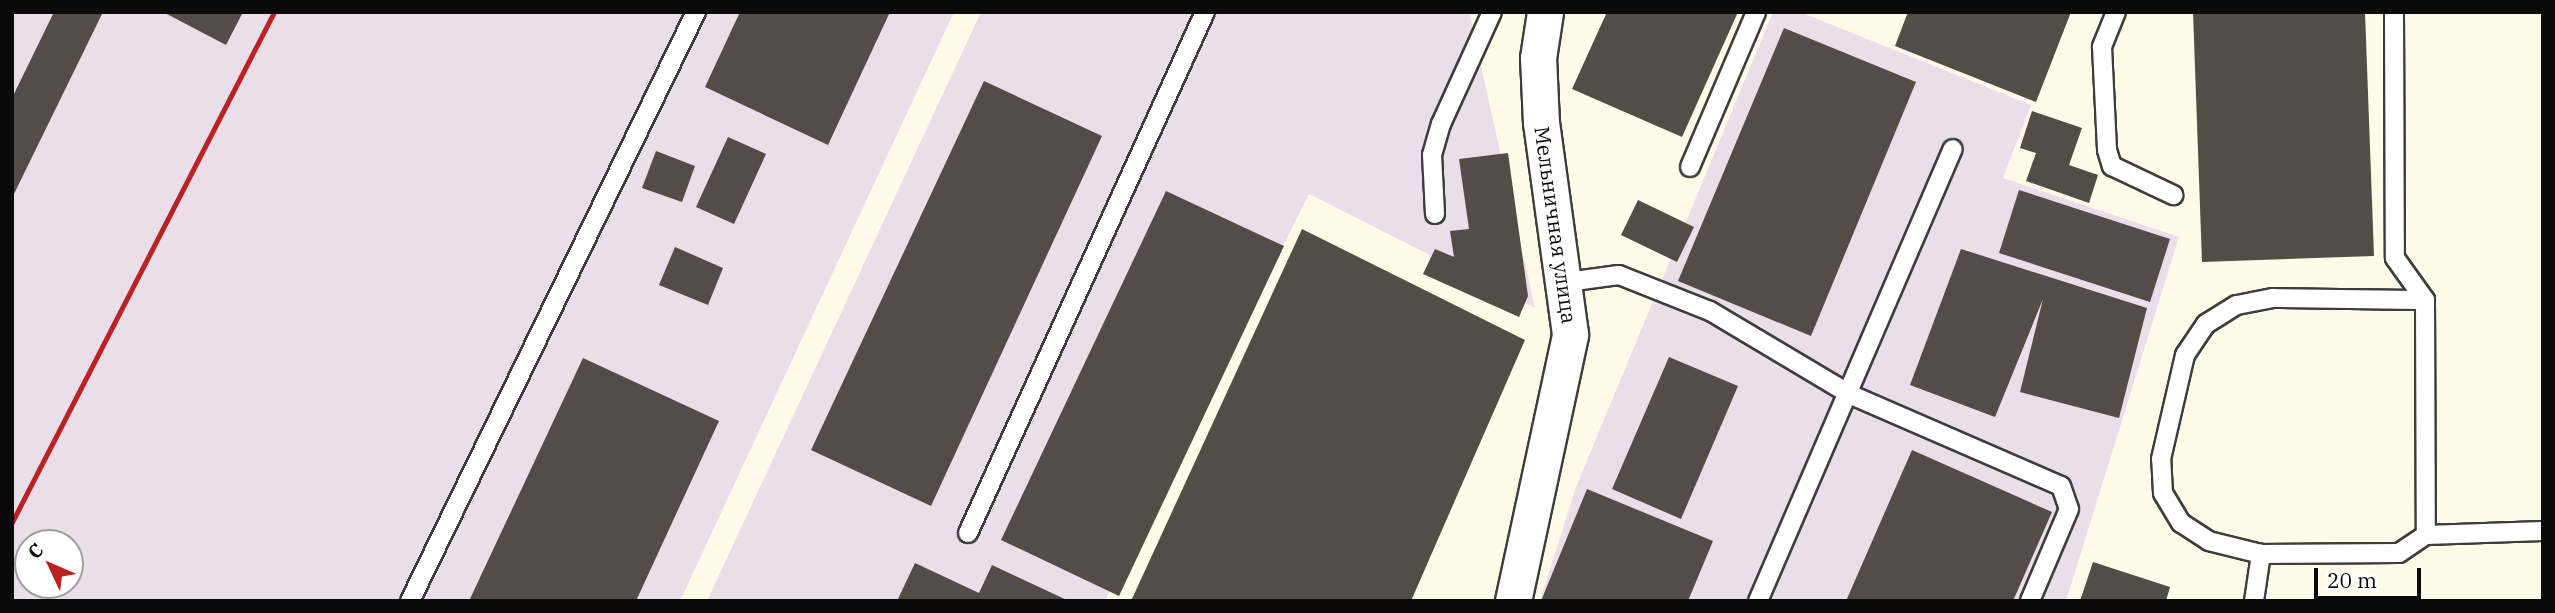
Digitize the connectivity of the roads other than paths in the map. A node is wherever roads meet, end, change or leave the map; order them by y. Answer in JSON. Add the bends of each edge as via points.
{"nodes":[{"id":1,"x":696,"y":12,"type":"edge"},
{"id":2,"x":1205,"y":12,"type":"edge"},
{"id":3,"x":1492,"y":12,"type":"edge"},
{"id":4,"x":1545,"y":12,"type":"edge"},
{"id":5,"x":1756,"y":12,"type":"edge"},
{"id":6,"x":2116,"y":12,"type":"edge"},
{"id":7,"x":2394,"y":12,"type":"edge"},
{"id":8,"x":1953,"y":149,"type":"dead end"},
{"id":9,"x":1690,"y":167,"type":"dead end"},
{"id":10,"x":2173,"y":195,"type":"dead end"},
{"id":11,"x":1435,"y":214,"type":"dead end"},
{"id":12,"x":1567,"y":282,"type":"junction"},
{"id":13,"x":2426,"y":300,"type":"junction"},
{"id":14,"x":1849,"y":394,"type":"junction"},
{"id":15,"x":2543,"y":531,"type":"edge"},
{"id":16,"x":968,"y":533,"type":"dead end"},
{"id":17,"x":2426,"y":535,"type":"junction"},
{"id":18,"x":2261,"y":554,"type":"junction"},
{"id":19,"x":410,"y":601,"type":"edge"},
{"id":20,"x":1513,"y":601,"type":"edge"},
{"id":21,"x":1758,"y":601,"type":"edge"},
{"id":22,"x":2029,"y":601,"type":"edge"},
{"id":23,"x":2254,"y":601,"type":"edge"}],
"edges":[{"from":1,"to":19,"type":"lane"},
{"from":2,"to":16,"type":"lane"},
{"from":3,"to":11,"type":"lane","via":[[1441,124],[1433,155]]},
{"from":4,"to":12,"type":"street","name":"Мельничная улица","via":[[1538,58],[1541,123]]},
{"from":5,"to":9,"type":"lane"},
{"from":6,"to":10,"type":"lane","via":[[2102,47],[2110,158],[2127,175]]},
{"from":7,"to":13,"type":"lane","via":[[2395,258]]},
{"from":8,"to":14,"type":"lane"},
{"from":12,"to":14,"type":"lane","via":[[1619,275],[1710,310]]},
{"from":12,"to":20,"type":"street","name":"Мельничная улица","via":[[1570,334]]},
{"from":13,"to":17,"type":"lane"},
{"from":13,"to":18,"type":"lane","via":[[2273,298],[2237,305],[2206,324],[2185,355],[2161,459],[2162,494],[2181,523],[2208,541]]},
{"from":14,"to":21,"type":"lane"},
{"from":14,"to":22,"type":"lane","via":[[2062,486],[2069,509]]},
{"from":15,"to":17,"type":"lane"},
{"from":17,"to":18,"type":"lane","via":[[2399,552]]},
{"from":18,"to":23,"type":"lane"}]}
